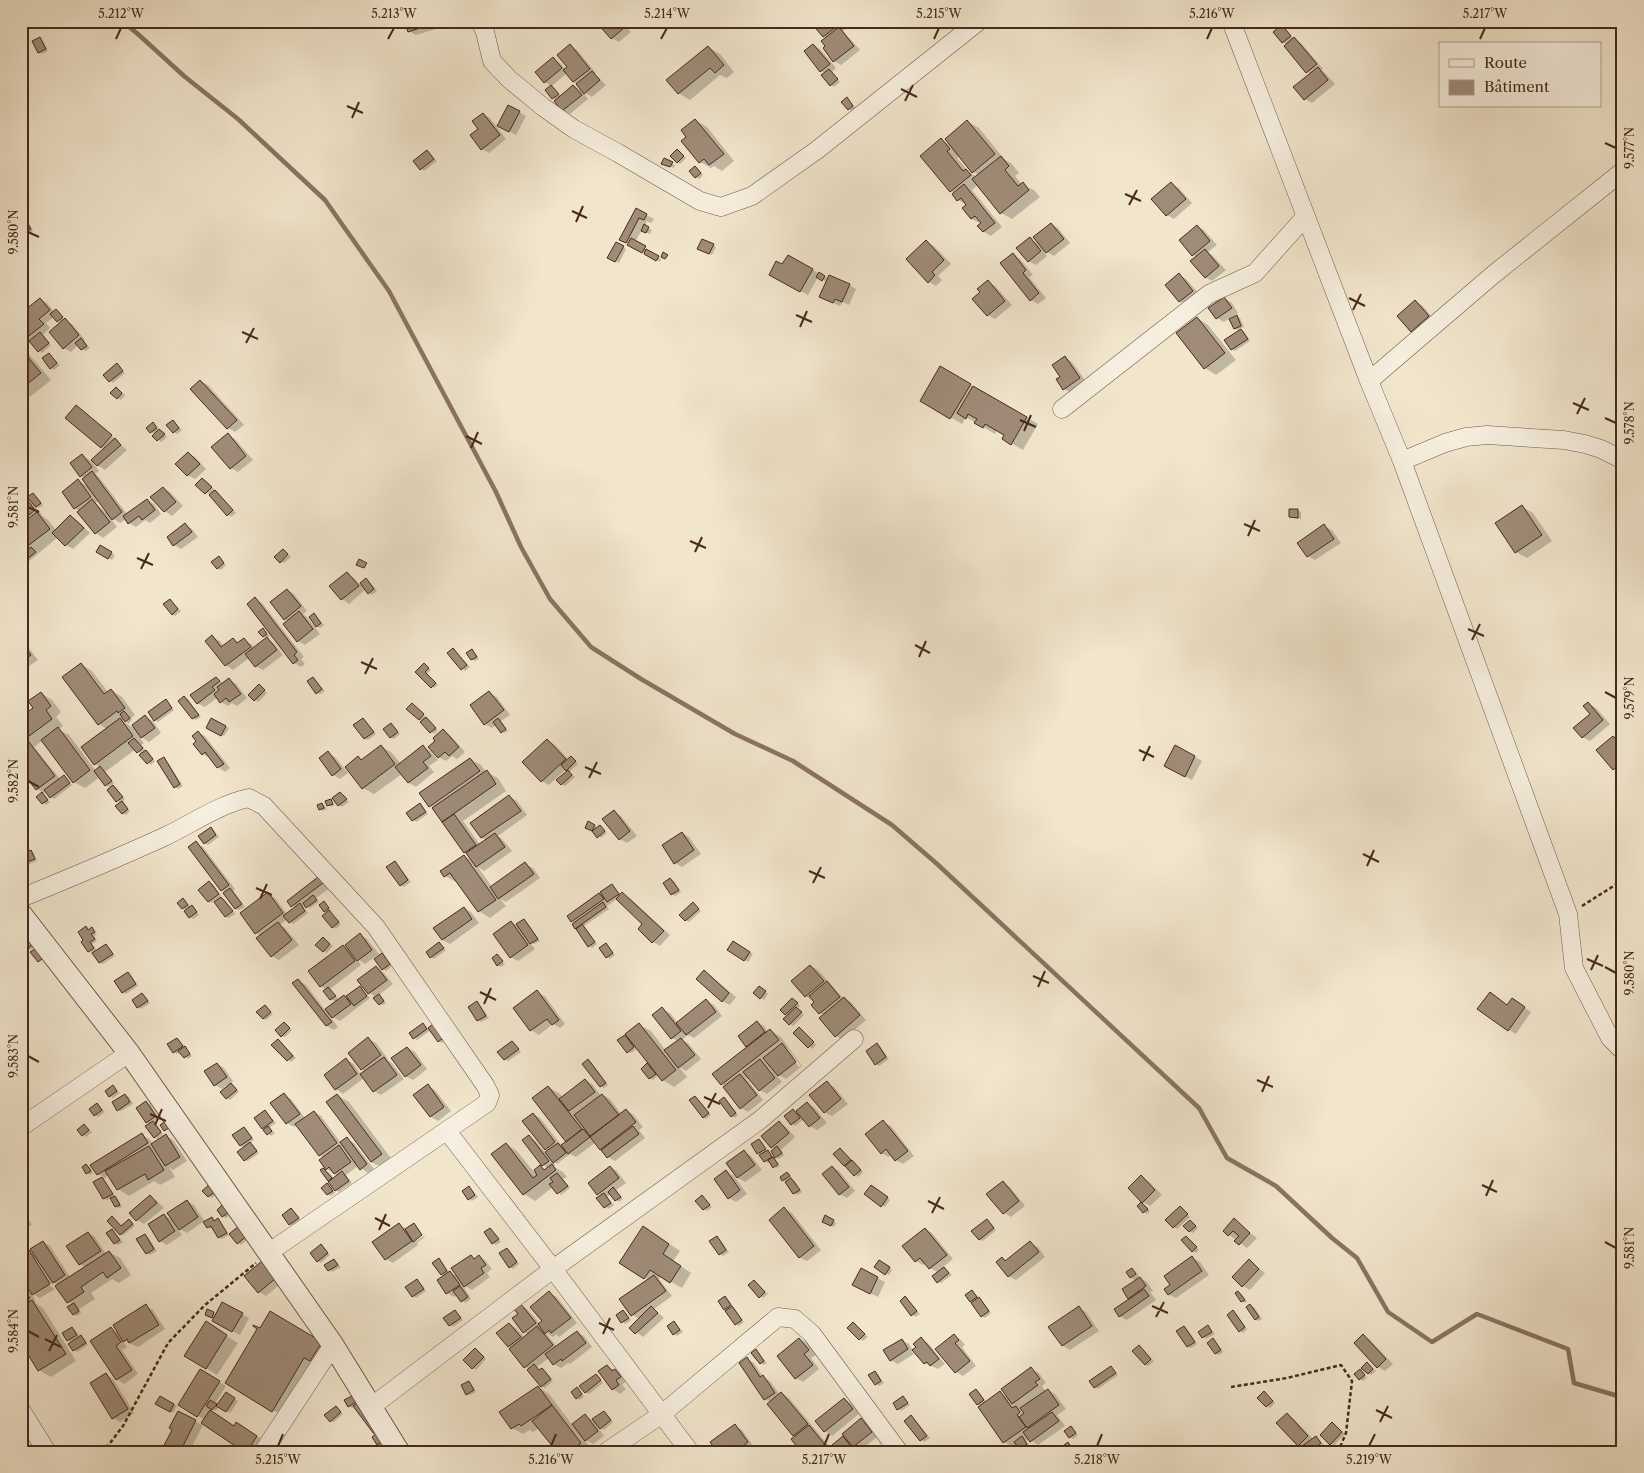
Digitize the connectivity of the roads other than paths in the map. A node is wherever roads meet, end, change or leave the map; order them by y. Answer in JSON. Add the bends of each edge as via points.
{"nodes":[{"id":1,"x":480,"y":21,"type":"edge"},
{"id":2,"x":979,"y":21,"type":"edge"},
{"id":3,"x":1238,"y":24,"type":"edge"},
{"id":4,"x":1623,"y":171,"type":"edge"},
{"id":5,"x":1305,"y":217,"type":"junction"},
{"id":6,"x":1369,"y":381,"type":"junction"},
{"id":7,"x":1062,"y":409,"type":"dead end"},
{"id":8,"x":1623,"y":460,"type":"edge"},
{"id":9,"x":1402,"y":461,"type":"junction"},
{"id":10,"x":21,"y":898,"type":"edge"},
{"id":11,"x":21,"y":914,"type":"edge"},
{"id":12,"x":854,"y":1039,"type":"dead end"},
{"id":13,"x":1623,"y":1051,"type":"edge"},
{"id":14,"x":129,"y":1053,"type":"junction"},
{"id":15,"x":21,"y":1127,"type":"edge"},
{"id":16,"x":447,"y":1131,"type":"junction"},
{"id":17,"x":268,"y":1253,"type":"junction"},
{"id":18,"x":553,"y":1269,"type":"junction"},
{"id":19,"x":333,"y":1345,"type":"junction"},
{"id":20,"x":371,"y":1407,"type":"junction"},
{"id":21,"x":21,"y":1410,"type":"edge"},
{"id":22,"x":662,"y":1414,"type":"junction"},
{"id":23,"x":47,"y":1452,"type":"edge"},
{"id":24,"x":264,"y":1452,"type":"edge"},
{"id":25,"x":399,"y":1452,"type":"edge"},
{"id":26,"x":606,"y":1452,"type":"edge"},
{"id":27,"x":690,"y":1452,"type":"edge"},
{"id":28,"x":899,"y":1452,"type":"edge"}],
"edges":[{"from":1,"to":2,"type":"street","via":[[492,61],[543,107],[574,129],[700,201],[721,207],[752,196],[818,150]]},
{"from":3,"to":5,"type":"street"},
{"from":4,"to":6,"type":"street","via":[[1494,274]]},
{"from":5,"to":6,"type":"street"},
{"from":5,"to":7,"type":"street","via":[[1255,273],[1209,294]]},
{"from":6,"to":9,"type":"street"},
{"from":8,"to":9,"type":"street","via":[[1601,449],[1564,440],[1487,435],[1445,443]]},
{"from":9,"to":13,"type":"street","via":[[1568,914],[1574,968],[1610,1038]]},
{"from":10,"to":16,"type":"street","via":[[110,862],[232,802],[249,798],[264,806],[376,927],[486,1085],[490,1095],[487,1103]]},
{"from":11,"to":14,"type":"street"},
{"from":12,"to":18,"type":"street","via":[[760,1120]]},
{"from":14,"to":15,"type":"street"},
{"from":14,"to":17,"type":"street"},
{"from":16,"to":17,"type":"street"},
{"from":16,"to":18,"type":"street"},
{"from":17,"to":19,"type":"street"},
{"from":18,"to":20,"type":"street"},
{"from":18,"to":22,"type":"street"},
{"from":19,"to":20,"type":"street"},
{"from":19,"to":24,"type":"street"},
{"from":20,"to":25,"type":"street"},
{"from":21,"to":23,"type":"street"},
{"from":22,"to":26,"type":"street"},
{"from":22,"to":27,"type":"street"},
{"from":22,"to":28,"type":"street","via":[[778,1317],[795,1319],[812,1334]]}]}
